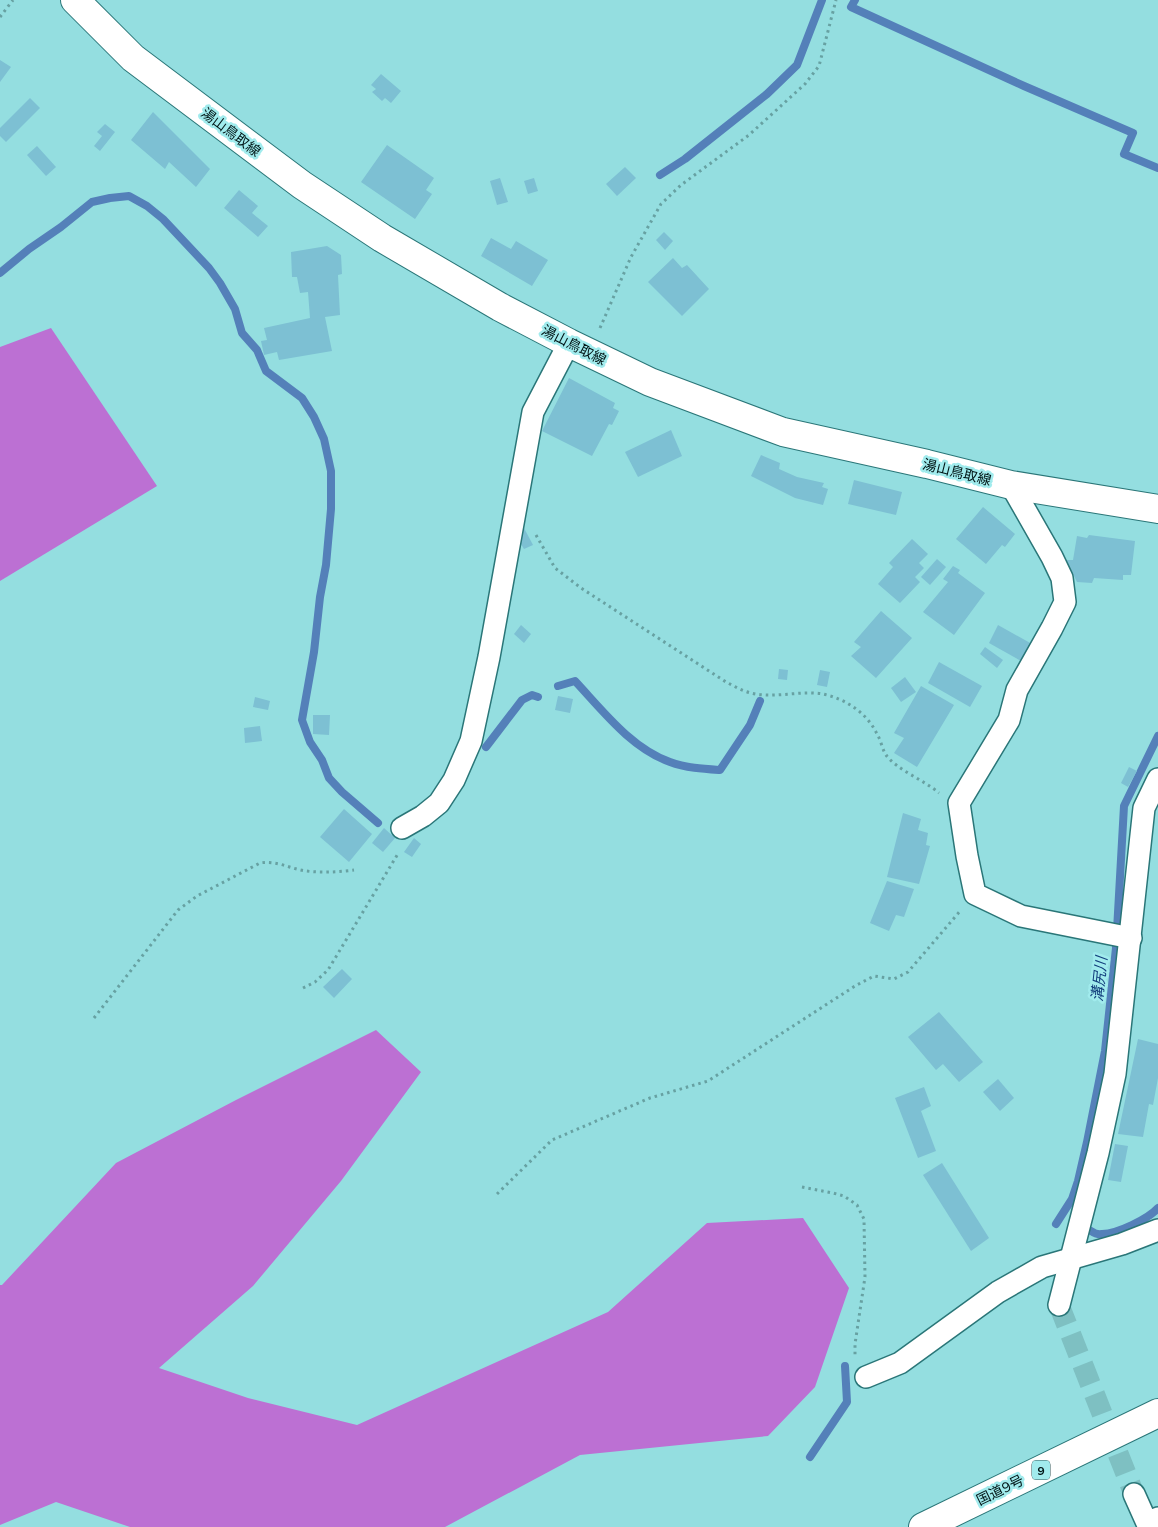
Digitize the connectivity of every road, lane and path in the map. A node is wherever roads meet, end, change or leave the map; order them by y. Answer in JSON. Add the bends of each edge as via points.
{"nodes":[{"id":1,"x":13,"y":0,"type":"edge"},
{"id":2,"x":76,"y":0,"type":"edge"},
{"id":3,"x":836,"y":0,"type":"edge"},
{"id":4,"x":0,"y":17,"type":"edge"},
{"id":5,"x":579,"y":349,"type":"junction"},
{"id":6,"x":1011,"y":486,"type":"junction"},
{"id":7,"x":1158,"y":509,"type":"edge"},
{"id":8,"x":514,"y":511,"type":"junction"},
{"id":9,"x":1158,"y":779,"type":"edge"},
{"id":10,"x":961,"y":814,"type":"junction"},
{"id":11,"x":404,"y":827,"type":"joint"},
{"id":12,"x":354,"y":870,"type":"dead end"},
{"id":13,"x":975,"y":894,"type":"junction"},
{"id":14,"x":1130,"y":938,"type":"junction"},
{"id":15,"x":303,"y":988,"type":"dead end"},
{"id":16,"x":94,"y":1018,"type":"dead end"},
{"id":17,"x":802,"y":1187,"type":"dead end"},
{"id":18,"x":497,"y":1194,"type":"dead end"},
{"id":19,"x":1158,"y":1230,"type":"edge"},
{"id":20,"x":1071,"y":1259,"type":"junction"},
{"id":21,"x":1059,"y":1305,"type":"tunnel mouth"},
{"id":22,"x":866,"y":1377,"type":"joint"},
{"id":23,"x":1158,"y":1413,"type":"edge"},
{"id":24,"x":1134,"y":1494,"type":"tunnel mouth"},
{"id":25,"x":1158,"y":1518,"type":"edge"},
{"id":26,"x":923,"y":1527,"type":"edge"}],
"edges":[{"from":1,"to":4,"type":"path"},
{"from":2,"to":5,"type":"main road","name":"湯山鳥取線","via":[[133,58],[302,185],[399,248]]},
{"from":3,"to":5,"type":"path","via":[[819,66],[805,84],[749,135],[681,185],[661,204]]},
{"from":5,"to":6,"type":"main road","name":"湯山鳥取線","via":[[650,382],[783,432]]},
{"from":5,"to":8,"type":"street","via":[[533,412]]},
{"from":6,"to":7,"type":"main road","name":"湯山鳥取線"},
{"from":6,"to":10,"type":"street","via":[[1062,578],[1065,602],[1017,690],[1009,720],[959,803]]},
{"from":8,"to":10,"type":"path","via":[[533,528],[555,568],[726,682],[751,693],[823,694],[862,713],[872,724],[886,755],[934,788]]},
{"from":8,"to":11,"type":"street","via":[[471,741],[454,780],[439,803]]},
{"from":9,"to":14,"type":"street","via":[[1144,808]]},
{"from":10,"to":13,"type":"street"},
{"from":11,"to":15,"type":"path","via":[[404,844],[328,970]]},
{"from":12,"to":16,"type":"path","via":[[307,871],[260,863],[197,896],[178,910]]},
{"from":13,"to":14,"type":"street","via":[[1021,916]]},
{"from":13,"to":18,"type":"path","via":[[908,972],[894,979],[874,976],[855,986],[708,1081],[650,1098],[552,1140]]},
{"from":14,"to":20,"type":"street","via":[[1115,1074]]},
{"from":17,"to":22,"type":"path","via":[[844,1196],[857,1205],[864,1219],[865,1277],[855,1344],[856,1366]]},
{"from":19,"to":20,"type":"street"},
{"from":20,"to":21,"type":"street"},
{"from":20,"to":22,"type":"street","via":[[1042,1267],[998,1292],[900,1364]]},
{"from":23,"to":26,"type":"main road","name":"国道9号","number":"9"},
{"from":24,"to":25,"type":"street","via":[[1147,1523]]}]}
